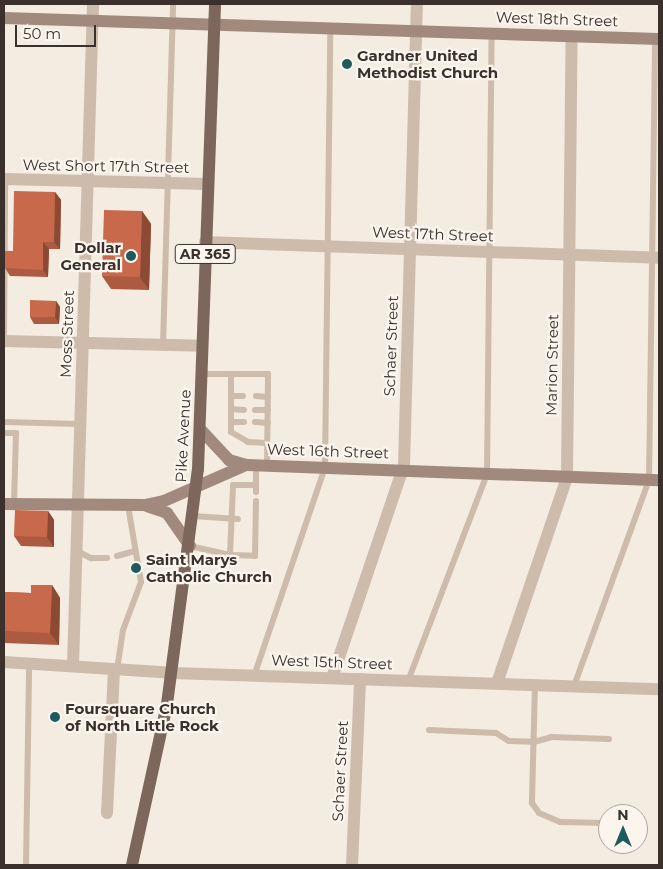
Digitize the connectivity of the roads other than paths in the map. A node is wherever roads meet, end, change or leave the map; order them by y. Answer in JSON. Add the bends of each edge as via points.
{"nodes":[{"id":1,"x":93,"y":4,"type":"edge"},
{"id":2,"x":173,"y":4,"type":"edge"},
{"id":3,"x":215,"y":4,"type":"edge"},
{"id":4,"x":417,"y":4,"type":"edge"},
{"id":5,"x":4,"y":18,"type":"edge"},
{"id":6,"x":92,"y":20,"type":"junction"},
{"id":7,"x":173,"y":22,"type":"junction"},
{"id":8,"x":212,"y":23,"type":"junction"},
{"id":9,"x":330,"y":27,"type":"junction"},
{"id":10,"x":416,"y":30,"type":"junction"},
{"id":11,"x":492,"y":33,"type":"junction"},
{"id":12,"x":572,"y":36,"type":"junction"},
{"id":13,"x":657,"y":39,"type":"edge"},
{"id":14,"x":5,"y":179,"type":"edge"},
{"id":15,"x":87,"y":181,"type":"junction"},
{"id":16,"x":168,"y":183,"type":"junction"},
{"id":17,"x":207,"y":184,"type":"junction"},
{"id":18,"x":205,"y":242,"type":"junction"},
{"id":19,"x":328,"y":246,"type":"junction"},
{"id":20,"x":411,"y":249,"type":"junction"},
{"id":21,"x":490,"y":252,"type":"junction"},
{"id":22,"x":570,"y":255,"type":"junction"},
{"id":23,"x":656,"y":258,"type":"edge"},
{"id":24,"x":4,"y":341,"type":"edge"},
{"id":25,"x":83,"y":343,"type":"junction"},
{"id":26,"x":163,"y":345,"type":"junction"},
{"id":27,"x":202,"y":346,"type":"junction"},
{"id":28,"x":202,"y":374,"type":"junction"},
{"id":29,"x":231,"y":374,"type":"junction"},
{"id":30,"x":231,"y":396,"type":"junction"},
{"id":31,"x":243,"y":396,"type":"dead end"},
{"id":32,"x":256,"y":396,"type":"dead end"},
{"id":33,"x":268,"y":397,"type":"junction"},
{"id":34,"x":231,"y":409,"type":"junction"},
{"id":35,"x":244,"y":410,"type":"dead end"},
{"id":36,"x":256,"y":410,"type":"dead end"},
{"id":37,"x":268,"y":410,"type":"junction"},
{"id":38,"x":4,"y":422,"type":"edge"},
{"id":39,"x":231,"y":422,"type":"junction"},
{"id":40,"x":244,"y":422,"type":"dead end"},
{"id":41,"x":255,"y":422,"type":"dead end"},
{"id":42,"x":268,"y":423,"type":"junction"},
{"id":43,"x":80,"y":424,"type":"junction"},
{"id":44,"x":202,"y":431,"type":"junction"},
{"id":45,"x":4,"y":433,"type":"edge"},
{"id":46,"x":267,"y":442,"type":"junction"},
{"id":47,"x":256,"y":465,"type":"junction"},
{"id":48,"x":325,"y":467,"type":"junction"},
{"id":49,"x":402,"y":470,"type":"junction"},
{"id":50,"x":487,"y":474,"type":"junction"},
{"id":51,"x":567,"y":477,"type":"junction"},
{"id":52,"x":654,"y":480,"type":"edge"},
{"id":53,"x":196,"y":486,"type":"junction"},
{"id":54,"x":9,"y":504,"type":"edge"},
{"id":55,"x":145,"y":505,"type":"junction"},
{"id":56,"x":78,"y":506,"type":"junction"},
{"id":57,"x":128,"y":506,"type":"junction"},
{"id":58,"x":248,"y":506,"type":"dead end"},
{"id":59,"x":193,"y":516,"type":"junction"},
{"id":60,"x":235,"y":519,"type":"junction"},
{"id":61,"x":248,"y":519,"type":"dead end"},
{"id":62,"x":256,"y":520,"type":"junction"},
{"id":63,"x":248,"y":534,"type":"dead end"},
{"id":64,"x":256,"y":535,"type":"junction"},
{"id":65,"x":190,"y":546,"type":"junction"},
{"id":66,"x":76,"y":551,"type":"junction"},
{"id":67,"x":135,"y":551,"type":"junction"},
{"id":68,"x":230,"y":555,"type":"junction"},
{"id":69,"x":117,"y":556,"type":"dead end"},
{"id":70,"x":107,"y":558,"type":"dead end"},
{"id":71,"x":4,"y":662,"type":"edge"},
{"id":72,"x":29,"y":664,"type":"junction"},
{"id":73,"x":73,"y":666,"type":"junction"},
{"id":74,"x":115,"y":670,"type":"junction"},
{"id":75,"x":172,"y":673,"type":"junction"},
{"id":76,"x":254,"y":676,"type":"junction"},
{"id":77,"x":332,"y":678,"type":"junction"},
{"id":78,"x":360,"y":679,"type":"junction"},
{"id":79,"x":408,"y":680,"type":"junction"},
{"id":80,"x":496,"y":683,"type":"junction"},
{"id":81,"x":535,"y":685,"type":"junction"},
{"id":82,"x":574,"y":686,"type":"junction"},
{"id":83,"x":659,"y":687,"type":"edge"},
{"id":84,"x":429,"y":730,"type":"dead end"},
{"id":85,"x":609,"y":739,"type":"dead end"},
{"id":86,"x":534,"y":742,"type":"junction"},
{"id":87,"x":107,"y":813,"type":"dead end"},
{"id":88,"x":598,"y":823,"type":"edge"},
{"id":89,"x":26,"y":865,"type":"edge"},
{"id":90,"x":132,"y":865,"type":"edge"},
{"id":91,"x":352,"y":865,"type":"edge"}],
"edges":[{"from":1,"to":6,"type":"street","name":"Moss Street"},
{"from":2,"to":7,"type":"lane"},
{"from":3,"to":8,"type":"main road","name":"Pike Avenue","number":"AR 365"},
{"from":4,"to":10,"type":"street","name":"Schaer Street"},
{"from":5,"to":6,"type":"street","name":"West 18th Street"},
{"from":6,"to":7,"type":"street","name":"West 18th Street"},
{"from":6,"to":15,"type":"street","name":"Moss Street"},
{"from":7,"to":8,"type":"street","name":"West 18th Street"},
{"from":7,"to":16,"type":"lane"},
{"from":8,"to":9,"type":"street","name":"West 18th Street"},
{"from":8,"to":17,"type":"main road","name":"Pike Avenue","number":"AR 365"},
{"from":9,"to":10,"type":"street","name":"West 18th Street"},
{"from":9,"to":19,"type":"lane"},
{"from":10,"to":11,"type":"street","name":"West 18th Street"},
{"from":10,"to":20,"type":"street","name":"Schaer Street"},
{"from":11,"to":12,"type":"street","name":"West 18th Street"},
{"from":11,"to":21,"type":"lane"},
{"from":12,"to":13,"type":"street","name":"West 18th Street"},
{"from":12,"to":22,"type":"street","name":"Marion Street"},
{"from":13,"to":23,"type":"lane"},
{"from":14,"to":15,"type":"street","name":"West Short 17th Street"},
{"from":14,"to":24,"type":"lane"},
{"from":15,"to":16,"type":"street","name":"West Short 17th Street"},
{"from":15,"to":25,"type":"street","name":"Moss Street"},
{"from":16,"to":17,"type":"street","name":"West Short 17th Street"},
{"from":16,"to":26,"type":"lane"},
{"from":17,"to":18,"type":"main road","name":"Pike Avenue","number":"AR 365"},
{"from":18,"to":19,"type":"street","name":"West 17th Street"},
{"from":18,"to":27,"type":"main road","name":"Pike Avenue","number":"AR 365"},
{"from":19,"to":20,"type":"street","name":"West 17th Street"},
{"from":19,"to":48,"type":"lane"},
{"from":20,"to":21,"type":"street","name":"West 17th Street"},
{"from":20,"to":49,"type":"street","name":"Schaer Street"},
{"from":21,"to":22,"type":"street","name":"West 17th Street"},
{"from":21,"to":50,"type":"lane"},
{"from":22,"to":23,"type":"street","name":"West 17th Street"},
{"from":22,"to":51,"type":"street","name":"Marion Street"},
{"from":23,"to":52,"type":"lane"},
{"from":24,"to":25,"type":"street"},
{"from":25,"to":26,"type":"street"},
{"from":25,"to":43,"type":"street","name":"Moss Street"},
{"from":26,"to":27,"type":"street"},
{"from":27,"to":28,"type":"main road","name":"Pike Avenue","number":"AR 365"},
{"from":28,"to":29,"type":"lane"},
{"from":28,"to":44,"type":"main road","name":"Pike Avenue","number":"AR 365"},
{"from":29,"to":30,"type":"lane"},
{"from":29,"to":33,"type":"lane","via":[[268,374]]},
{"from":30,"to":31,"type":"lane"},
{"from":30,"to":34,"type":"lane"},
{"from":32,"to":33,"type":"lane"},
{"from":33,"to":37,"type":"lane"},
{"from":34,"to":35,"type":"lane"},
{"from":34,"to":39,"type":"lane"},
{"from":36,"to":37,"type":"lane"},
{"from":37,"to":42,"type":"lane"},
{"from":38,"to":43,"type":"lane"},
{"from":39,"to":40,"type":"lane"},
{"from":39,"to":46,"type":"lane","via":[[231,432],[248,442]]},
{"from":41,"to":42,"type":"lane"},
{"from":42,"to":46,"type":"lane"},
{"from":43,"to":56,"type":"street","name":"Moss Street"},
{"from":44,"to":47,"type":"street","via":[[229,460]]},
{"from":44,"to":53,"type":"main road","name":"Pike Avenue","number":"AR 365"},
{"from":45,"to":54,"type":"lane","via":[[16,433]]},
{"from":46,"to":47,"type":"lane"},
{"from":47,"to":48,"type":"street","name":"West 16th Street"},
{"from":47,"to":53,"type":"street","name":"West 16th Street"},
{"from":47,"to":60,"type":"lane","via":[[256,489],[233,485]]},
{"from":48,"to":49,"type":"street","name":"West 16th Street"},
{"from":48,"to":76,"type":"lane"},
{"from":49,"to":50,"type":"street","name":"West 16th Street"},
{"from":49,"to":77,"type":"street","name":"Schaer Street"},
{"from":50,"to":51,"type":"street","name":"West 16th Street"},
{"from":50,"to":79,"type":"lane"},
{"from":51,"to":52,"type":"street","name":"West 16th Street"},
{"from":51,"to":80,"type":"street","name":"Marion Street"},
{"from":52,"to":82,"type":"lane"},
{"from":53,"to":55,"type":"street","name":"West 16th Street","via":[[164,501]]},
{"from":53,"to":59,"type":"main road","name":"Pike Avenue","number":"AR 365"},
{"from":54,"to":56,"type":"street","name":"West 16th Street"},
{"from":55,"to":57,"type":"street","name":"West 16th Street"},
{"from":55,"to":65,"type":"street","via":[[167,514]]},
{"from":56,"to":57,"type":"street","name":"West 16th Street"},
{"from":56,"to":66,"type":"street","name":"Moss Street"},
{"from":57,"to":67,"type":"lane"},
{"from":58,"to":62,"type":"lane","via":[[256,504]]},
{"from":59,"to":60,"type":"lane"},
{"from":59,"to":65,"type":"main road","name":"Pike Avenue","number":"AR 365"},
{"from":60,"to":68,"type":"lane"},
{"from":61,"to":62,"type":"lane"},
{"from":62,"to":64,"type":"lane"},
{"from":63,"to":64,"type":"lane"},
{"from":64,"to":68,"type":"lane","via":[[256,556]]},
{"from":65,"to":68,"type":"lane"},
{"from":65,"to":75,"type":"main road","name":"Pike Avenue","number":"AR 365"},
{"from":66,"to":70,"type":"lane","via":[[91,558]]},
{"from":66,"to":73,"type":"street","name":"Moss Street"},
{"from":67,"to":69,"type":"lane"},
{"from":67,"to":74,"type":"lane","via":[[141,582],[123,630]]},
{"from":71,"to":72,"type":"street","name":"West 15th Street"},
{"from":72,"to":73,"type":"street","name":"West 15th Street"},
{"from":72,"to":89,"type":"lane"},
{"from":73,"to":74,"type":"street","name":"West 15th Street"},
{"from":74,"to":75,"type":"street","name":"West 15th Street"},
{"from":74,"to":87,"type":"street"},
{"from":75,"to":76,"type":"street","name":"West 15th Street"},
{"from":75,"to":90,"type":"main road","name":"Pike Avenue","number":"AR 365"},
{"from":76,"to":77,"type":"street","name":"West 15th Street"},
{"from":77,"to":78,"type":"street","name":"West 15th Street"},
{"from":78,"to":79,"type":"street","name":"West 15th Street"},
{"from":78,"to":91,"type":"street","name":"Schaer Street"},
{"from":79,"to":80,"type":"street","name":"West 15th Street"},
{"from":80,"to":81,"type":"street","name":"West 15th Street"},
{"from":81,"to":82,"type":"street","name":"West 15th Street"},
{"from":81,"to":86,"type":"lane"},
{"from":82,"to":83,"type":"street","name":"West 15th Street"},
{"from":84,"to":86,"type":"lane","via":[[496,733],[509,741]]},
{"from":85,"to":86,"type":"lane","via":[[551,737]]},
{"from":86,"to":88,"type":"lane","via":[[532,802],[539,813],[560,822]]}]}
